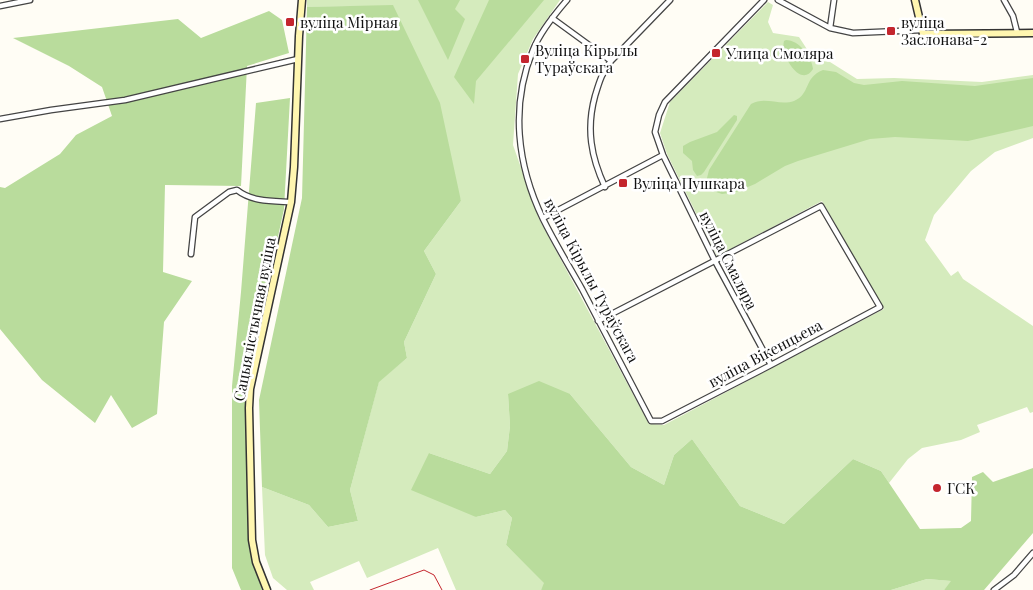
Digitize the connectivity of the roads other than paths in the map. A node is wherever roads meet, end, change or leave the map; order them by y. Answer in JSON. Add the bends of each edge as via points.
{"nodes":[{"id":1,"x":30,"y":0,"type":"edge"},
{"id":2,"x":302,"y":0,"type":"edge"},
{"id":3,"x":567,"y":0,"type":"edge"},
{"id":4,"x":670,"y":0,"type":"edge"},
{"id":5,"x":764,"y":0,"type":"edge"},
{"id":6,"x":778,"y":0,"type":"edge"},
{"id":7,"x":834,"y":0,"type":"edge"},
{"id":8,"x":915,"y":0,"type":"edge"},
{"id":9,"x":1004,"y":0,"type":"edge"},
{"id":10,"x":0,"y":6,"type":"edge"},
{"id":11,"x":552,"y":18,"type":"junction"},
{"id":12,"x":830,"y":28,"type":"junction"},
{"id":13,"x":922,"y":30,"type":"junction"},
{"id":14,"x":1017,"y":32,"type":"junction"},
{"id":15,"x":1033,"y":33,"type":"edge"},
{"id":16,"x":298,"y":58,"type":"junction"},
{"id":17,"x":611,"y":61,"type":"junction"},
{"id":18,"x":0,"y":119,"type":"edge"},
{"id":19,"x":663,"y":156,"type":"junction"},
{"id":20,"x":605,"y":187,"type":"junction"},
{"id":21,"x":291,"y":202,"type":"junction"},
{"id":22,"x":543,"y":218,"type":"junction"},
{"id":23,"x":191,"y":254,"type":"dead end"},
{"id":24,"x":714,"y":261,"type":"junction"},
{"id":25,"x":598,"y":320,"type":"junction"},
{"id":26,"x":771,"y":365,"type":"junction"},
{"id":27,"x":662,"y":421,"type":"joint"},
{"id":28,"x":1033,"y":553,"type":"edge"},
{"id":29,"x":267,"y":590,"type":"edge"},
{"id":30,"x":994,"y":590,"type":"edge"}],
"edges":[{"from":1,"to":10,"type":"street"},
{"from":2,"to":16,"type":"main road","name":"Сацыялістычная вуліца"},
{"from":3,"to":11,"type":"street","name":"вуліца Кірылы Тураўскага"},
{"from":4,"to":17,"type":"street"},
{"from":5,"to":19,"type":"street","name":"вуліца Смаляра","via":[[665,102],[655,132]]},
{"from":6,"to":12,"type":"street"},
{"from":7,"to":12,"type":"street"},
{"from":8,"to":13,"type":"main road"},
{"from":9,"to":14,"type":"street"},
{"from":11,"to":17,"type":"street"},
{"from":11,"to":22,"type":"street","name":"вуліца Кірылы Тураўскага","via":[[534,48],[523,80],[519,113],[520,147],[526,174]]},
{"from":12,"to":13,"type":"street","via":[[853,33]]},
{"from":13,"to":14,"type":"main road","via":[[923,34]]},
{"from":14,"to":15,"type":"main road"},
{"from":16,"to":18,"type":"street","via":[[125,100]]},
{"from":16,"to":21,"type":"main road","name":"Сацыялістычная вуліца"},
{"from":17,"to":20,"type":"street","via":[[603,71],[590,114],[590,140],[596,168]]},
{"from":19,"to":20,"type":"street"},
{"from":19,"to":24,"type":"street","name":"вуліца Смаляра"},
{"from":20,"to":22,"type":"street"},
{"from":21,"to":23,"type":"street","via":[[256,199],[237,190],[230,192],[195,217]]},
{"from":21,"to":29,"type":"main road","name":"Сацыялістычная вуліца","via":[[249,399],[252,540]]},
{"from":22,"to":25,"type":"street","name":"вуліца Кірылы Тураўскага"},
{"from":24,"to":25,"type":"street"},
{"from":24,"to":26,"type":"street","name":"вуліца Смаляра"},
{"from":24,"to":26,"type":"street","name":"вуліца Вікенцьева","via":[[820,206],[880,307]]},
{"from":25,"to":27,"type":"street","name":"вуліца Кірылы Тураўскага","via":[[651,421]]},
{"from":26,"to":27,"type":"street","name":"вуліца Вікенцьева"},
{"from":28,"to":30,"type":"street","via":[[1014,575]]}]}
